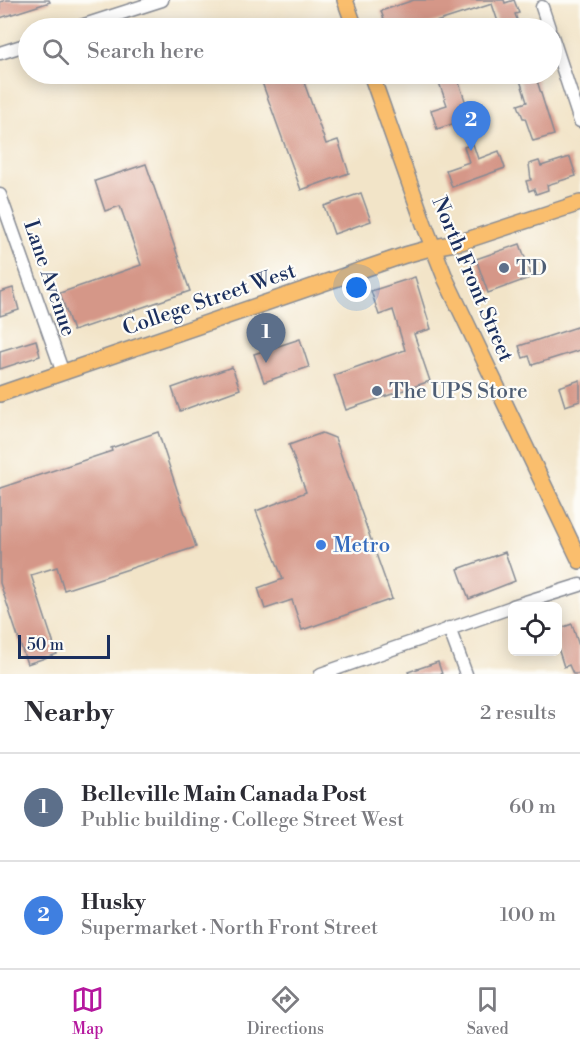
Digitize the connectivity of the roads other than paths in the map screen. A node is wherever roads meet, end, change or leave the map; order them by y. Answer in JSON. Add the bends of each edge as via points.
{"nodes":[{"id":1,"x":162,"y":0,"type":"edge"},
{"id":2,"x":345,"y":0,"type":"edge"},
{"id":3,"x":542,"y":7,"type":"dead end"},
{"id":4,"x":106,"y":18,"type":"edge"},
{"id":5,"x":351,"y":18,"type":"edge"},
{"id":6,"x":546,"y":18,"type":"edge"},
{"id":7,"x":18,"y":47,"type":"edge"},
{"id":8,"x":0,"y":53,"type":"edge"},
{"id":9,"x":562,"y":66,"type":"edge"},
{"id":10,"x":375,"y":84,"type":"edge"},
{"id":11,"x":580,"y":121,"type":"edge"},
{"id":12,"x":0,"y":195,"type":"edge"},
{"id":13,"x":580,"y":203,"type":"edge"},
{"id":14,"x":434,"y":247,"type":"junction"},
{"id":15,"x":63,"y":373,"type":"junction"},
{"id":16,"x":0,"y":394,"type":"edge"},
{"id":17,"x":580,"y":561,"type":"edge"},
{"id":18,"x":580,"y":585,"type":"edge"},
{"id":19,"x":528,"y":602,"type":"edge"},
{"id":20,"x":508,"y":609,"type":"edge"},
{"id":21,"x":448,"y":628,"type":"junction"},
{"id":22,"x":321,"y":674,"type":"edge"},
{"id":23,"x":466,"y":674,"type":"edge"}],
"edges":[{"from":1,"to":4,"type":"street"},
{"from":2,"to":5,"type":"main road"},
{"from":3,"to":6,"type":"street"},
{"from":7,"to":8,"type":"street"},
{"from":9,"to":11,"type":"street"},
{"from":10,"to":14,"type":"main road","name":"North Front Street"},
{"from":12,"to":15,"type":"street","name":"Lane Avenue"},
{"from":13,"to":14,"type":"main road","name":"College Street West","via":[[461,242]]},
{"from":14,"to":15,"type":"main road","name":"College Street West"},
{"from":14,"to":17,"type":"main road","name":"North Front Street","via":[[446,280]]},
{"from":15,"to":16,"type":"main road","name":"College Street West"},
{"from":18,"to":19,"type":"street"},
{"from":20,"to":21,"type":"street"},
{"from":21,"to":22,"type":"street"},
{"from":21,"to":23,"type":"street"}]}
